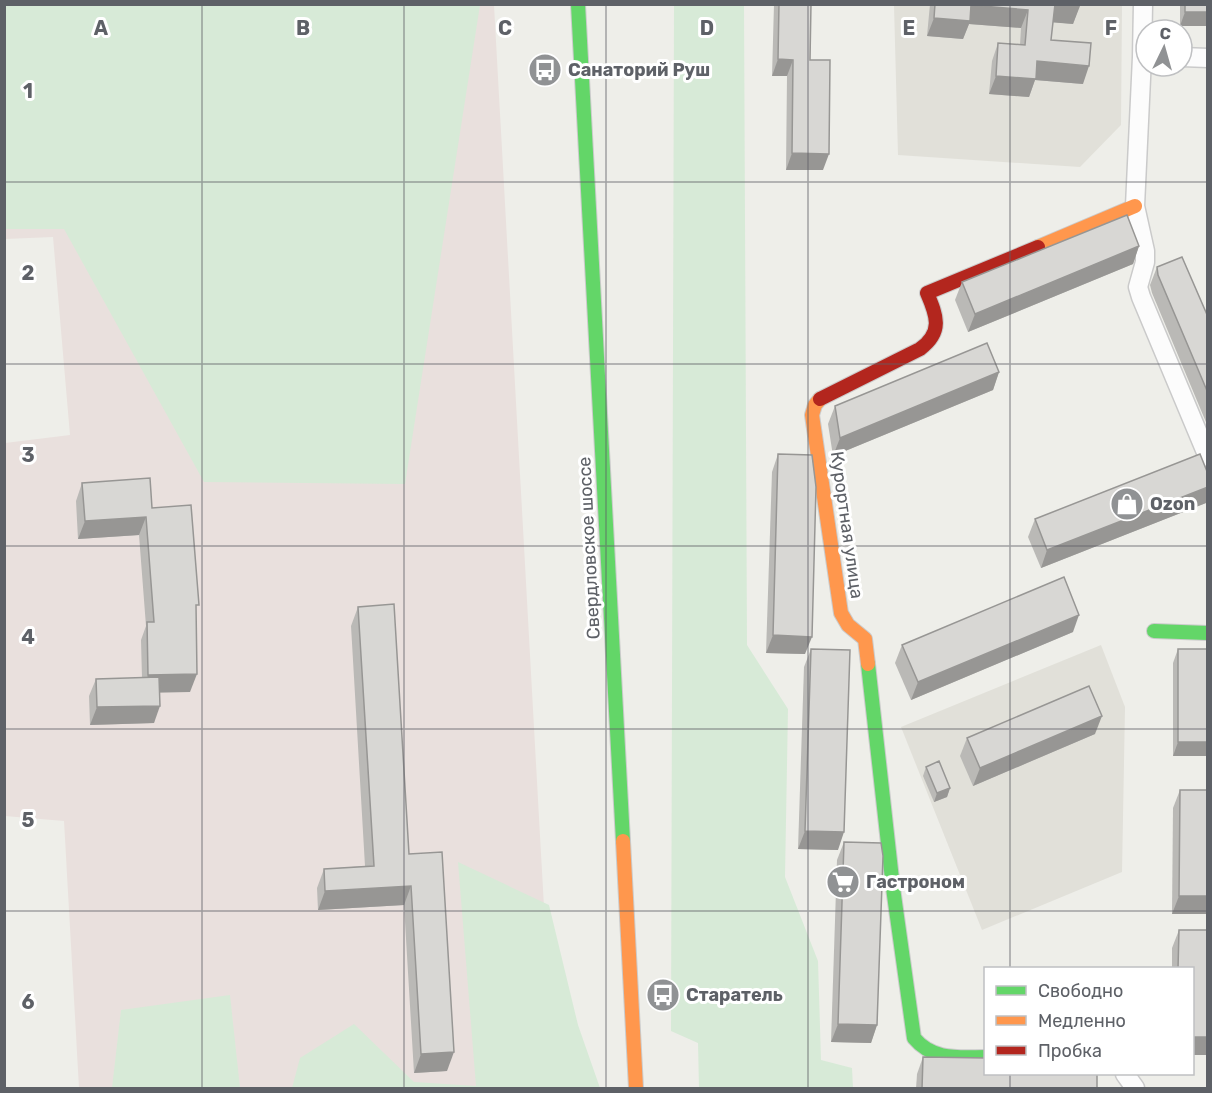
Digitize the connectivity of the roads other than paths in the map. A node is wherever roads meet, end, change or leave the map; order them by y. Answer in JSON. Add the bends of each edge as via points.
{"nodes":[{"id":1,"x":578,"y":4,"type":"edge"},
{"id":2,"x":1143,"y":78,"type":"edge"},
{"id":3,"x":1135,"y":206,"type":"junction"},
{"id":4,"x":1208,"y":457,"type":"edge"},
{"id":5,"x":1154,"y":631,"type":"dead end"},
{"id":6,"x":1208,"y":633,"type":"edge"},
{"id":7,"x":984,"y":1057,"type":"edge"},
{"id":8,"x":1126,"y":1075,"type":"edge"},
{"id":9,"x":636,"y":1089,"type":"edge"},
{"id":10,"x":1135,"y":1089,"type":"edge"}],
"edges":[{"from":1,"to":9,"type":"street","name":"Свердловское шоссе"},
{"from":2,"to":3,"type":"street"},
{"from":3,"to":4,"type":"street","via":[[1145,251],[1138,287]]},
{"from":3,"to":7,"type":"street","name":"Курортная улица","via":[[927,293],[936,313],[936,332],[931,343],[823,396],[812,415],[842,613],[848,625],[865,639],[914,1038],[934,1055]]},
{"from":5,"to":6,"type":"street"},
{"from":8,"to":10,"type":"street"}]}
